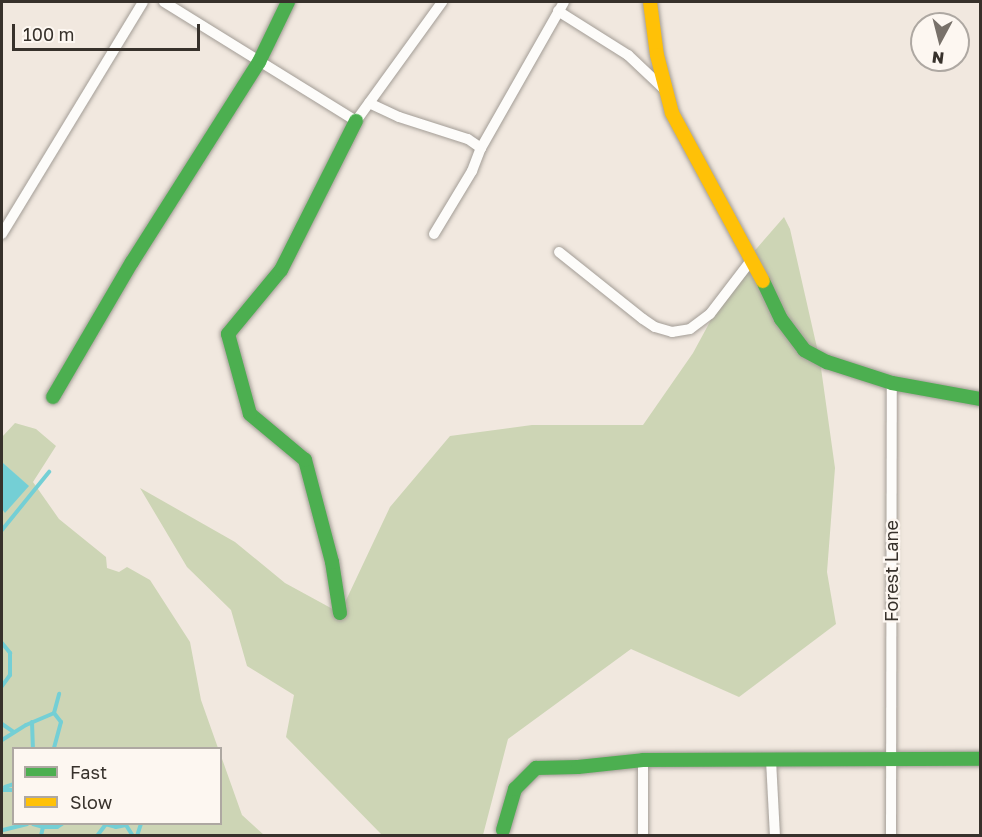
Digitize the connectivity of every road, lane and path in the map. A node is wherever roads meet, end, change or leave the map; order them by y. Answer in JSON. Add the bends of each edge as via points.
{"nodes":[{"id":1,"x":143,"y":2,"type":"edge"},
{"id":2,"x":164,"y":2,"type":"edge"},
{"id":3,"x":288,"y":2,"type":"edge"},
{"id":4,"x":442,"y":2,"type":"edge"},
{"id":5,"x":650,"y":2,"type":"edge"},
{"id":6,"x":561,"y":7,"type":"edge"},
{"id":7,"x":259,"y":62,"type":"junction"},
{"id":8,"x":665,"y":90,"type":"junction"},
{"id":9,"x":369,"y":103,"type":"junction"},
{"id":10,"x":356,"y":121,"type":"junction"},
{"id":11,"x":482,"y":148,"type":"junction"},
{"id":12,"x":2,"y":234,"type":"edge"},
{"id":13,"x":434,"y":234,"type":"dead end"},
{"id":14,"x":559,"y":252,"type":"dead end"},
{"id":15,"x":752,"y":259,"type":"junction"},
{"id":16,"x":891,"y":383,"type":"junction"},
{"id":17,"x":53,"y":397,"type":"dead end"},
{"id":18,"x":981,"y":399,"type":"edge"},
{"id":19,"x":340,"y":613,"type":"dead end"},
{"id":20,"x":890,"y":759,"type":"junction"},
{"id":21,"x":981,"y":759,"type":"edge"},
{"id":22,"x":643,"y":760,"type":"junction"},
{"id":23,"x":771,"y":760,"type":"junction"},
{"id":24,"x":503,"y":830,"type":"dead end"},
{"id":25,"x":644,"y":836,"type":"edge"},
{"id":26,"x":775,"y":836,"type":"edge"},
{"id":27,"x":891,"y":836,"type":"edge"}],
"edges":[{"from":1,"to":12,"type":"street"},
{"from":2,"to":7,"type":"street"},
{"from":3,"to":7,"type":"street"},
{"from":4,"to":9,"type":"street"},
{"from":5,"to":8,"type":"street"},
{"from":6,"to":8,"type":"street","via":[[628,55]]},
{"from":6,"to":11,"type":"street"},
{"from":7,"to":10,"type":"street"},
{"from":7,"to":17,"type":"street","via":[[132,262]]},
{"from":8,"to":15,"type":"street","via":[[672,113]]},
{"from":9,"to":10,"type":"street"},
{"from":9,"to":11,"type":"street","via":[[468,139]]},
{"from":10,"to":19,"type":"street","via":[[281,270],[228,334],[250,414],[305,460],[332,562]]},
{"from":11,"to":13,"type":"street"},
{"from":14,"to":15,"type":"street","via":[[643,319],[672,332],[690,329],[710,314]]},
{"from":15,"to":16,"type":"street","via":[[781,319],[804,350],[827,362]]},
{"from":16,"to":18,"type":"street"},
{"from":16,"to":20,"type":"street","name":"Forest Lane"},
{"from":20,"to":21,"type":"street"},
{"from":20,"to":23,"type":"street"},
{"from":20,"to":27,"type":"street","name":"Forest Lane"},
{"from":22,"to":23,"type":"street"},
{"from":22,"to":24,"type":"street","via":[[536,768],[514,789]]},
{"from":22,"to":25,"type":"street"},
{"from":23,"to":26,"type":"street"}]}
